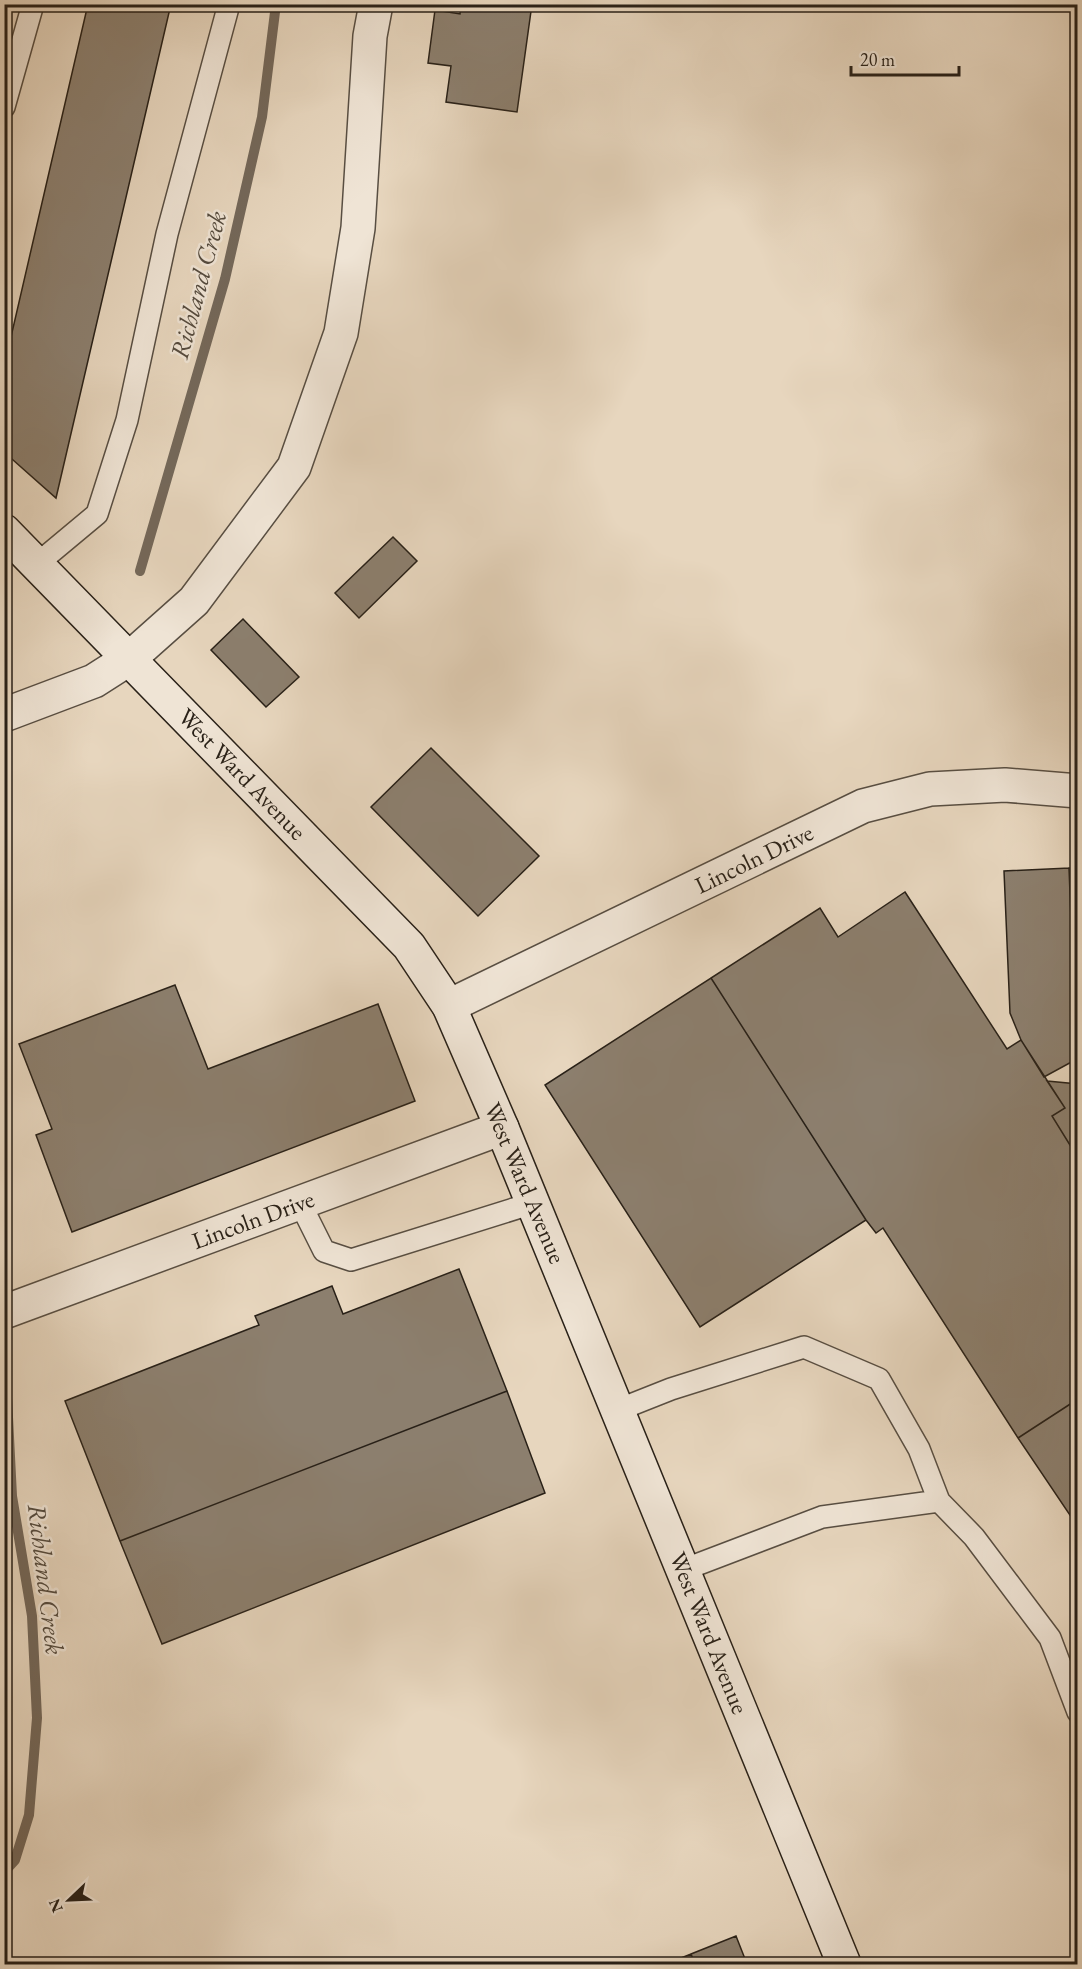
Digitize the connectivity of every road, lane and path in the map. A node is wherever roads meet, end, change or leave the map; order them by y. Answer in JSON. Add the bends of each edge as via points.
{"nodes":[{"id":1,"x":33,"y":4,"type":"edge"},
{"id":2,"x":229,"y":4,"type":"edge"},
{"id":3,"x":376,"y":4,"type":"edge"},
{"id":4,"x":4,"y":106,"type":"edge"},
{"id":5,"x":4,"y":531,"type":"edge"},
{"id":6,"x":37,"y":564,"type":"junction"},
{"id":7,"x":129,"y":658,"type":"junction"},
{"id":8,"x":4,"y":716,"type":"edge"},
{"id":9,"x":1077,"y":791,"type":"edge"},
{"id":10,"x":449,"y":1006,"type":"junction"},
{"id":11,"x":502,"y":1128,"type":"junction"},
{"id":12,"x":300,"y":1203,"type":"junction"},
{"id":13,"x":533,"y":1203,"type":"junction"},
{"id":14,"x":4,"y":1312,"type":"edge"},
{"id":15,"x":618,"y":1410,"type":"junction"},
{"id":16,"x":939,"y":1501,"type":"junction"},
{"id":17,"x":683,"y":1570,"type":"junction"},
{"id":18,"x":1077,"y":1712,"type":"edge"},
{"id":19,"x":844,"y":1965,"type":"edge"}],
"edges":[{"from":1,"to":4,"type":"lane"},
{"from":2,"to":6,"type":"lane","via":[[167,234],[127,420],[97,514]]},
{"from":3,"to":7,"type":"street","via":[[370,36],[358,228],[341,333],[294,467],[194,601]]},
{"from":5,"to":6,"type":"street","name":"West Ward Avenue"},
{"from":6,"to":7,"type":"street","name":"West Ward Avenue"},
{"from":7,"to":8,"type":"street","via":[[94,681]]},
{"from":7,"to":10,"type":"street","name":"West Ward Avenue","via":[[409,946]]},
{"from":9,"to":10,"type":"street","name":"Lincoln Drive","via":[[1005,785],[930,789],[863,806]]},
{"from":10,"to":11,"type":"street","name":"West Ward Avenue"},
{"from":11,"to":12,"type":"street","name":"Lincoln Drive"},
{"from":11,"to":13,"type":"street","name":"West Ward Avenue"},
{"from":12,"to":13,"type":"lane","via":[[324,1251],[351,1260]]},
{"from":12,"to":14,"type":"street","name":"Lincoln Drive"},
{"from":13,"to":15,"type":"street","name":"West Ward Avenue"},
{"from":15,"to":16,"type":"lane","via":[[804,1347],[879,1379],[919,1449]]},
{"from":15,"to":17,"type":"street","name":"West Ward Avenue"},
{"from":16,"to":17,"type":"lane","via":[[822,1517]]},
{"from":16,"to":18,"type":"lane","via":[[974,1537],[1050,1638]]},
{"from":17,"to":19,"type":"street","name":"West Ward Avenue"}]}
